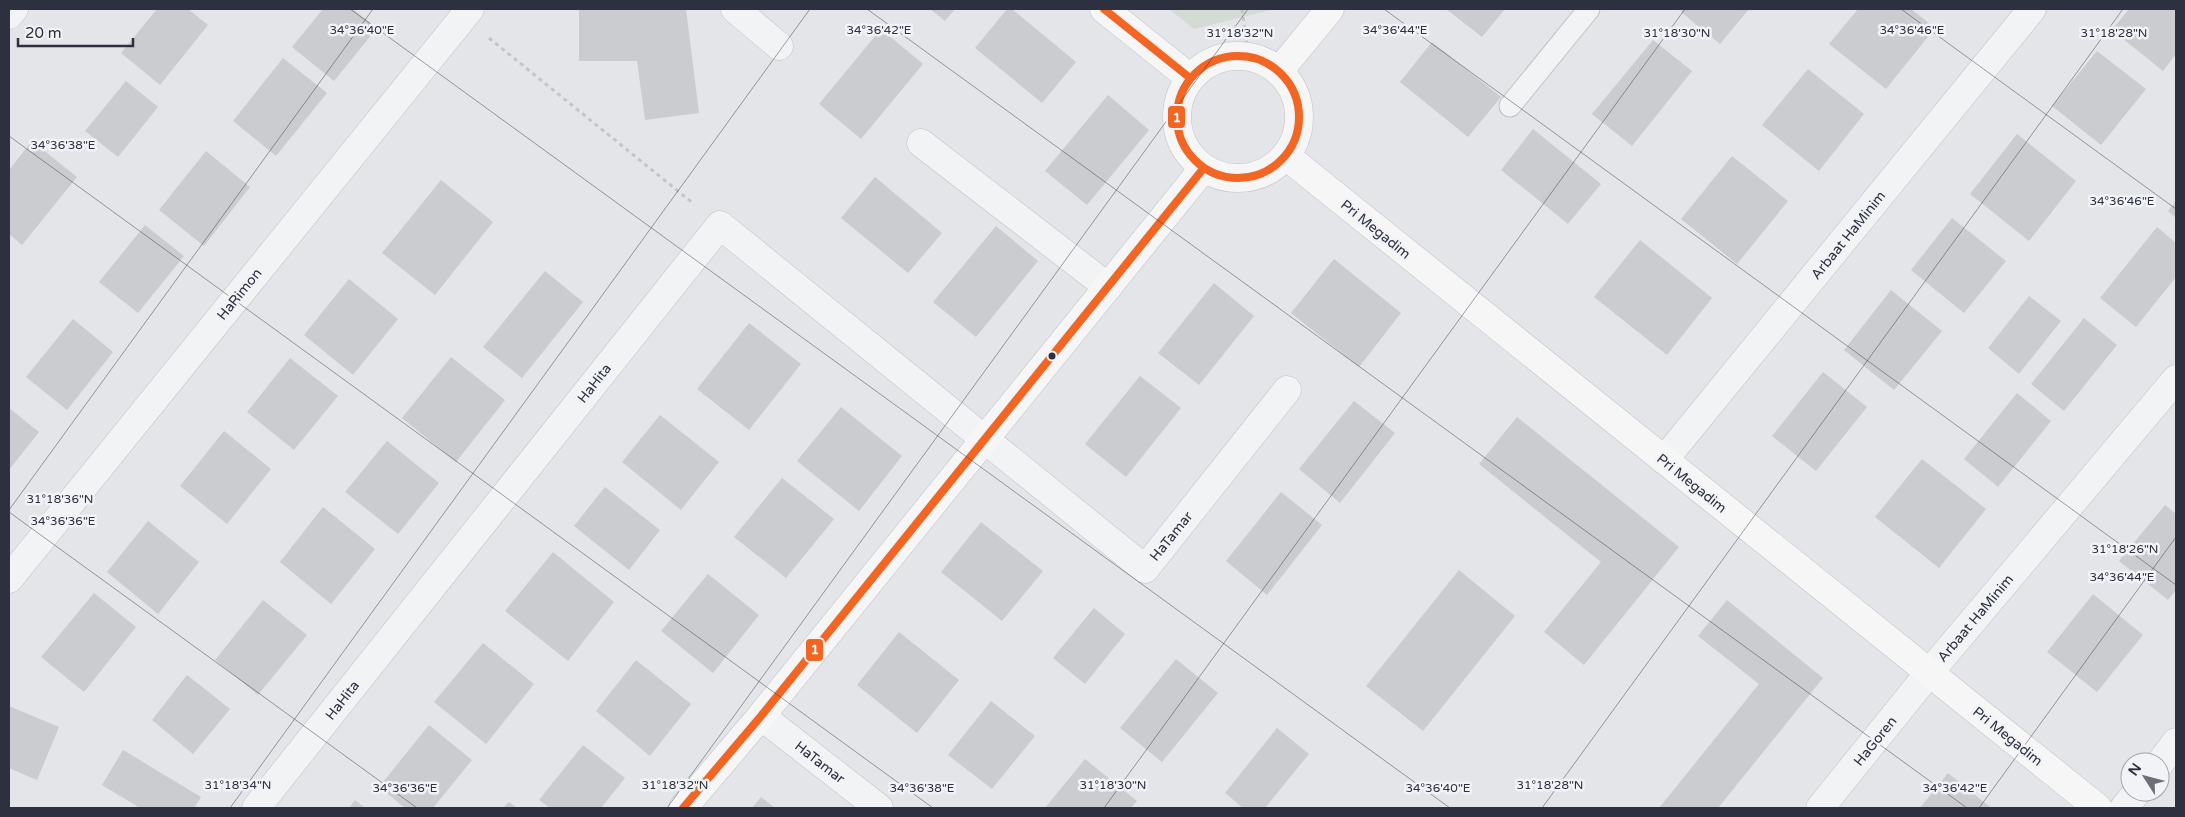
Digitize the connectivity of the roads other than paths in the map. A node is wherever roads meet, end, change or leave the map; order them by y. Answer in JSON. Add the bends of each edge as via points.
{"nodes":[{"id":1,"x":14,"y":9,"type":"edge"},
{"id":2,"x":735,"y":9,"type":"edge"},
{"id":3,"x":1104,"y":9,"type":"edge"},
{"id":4,"x":1330,"y":9,"type":"edge"},
{"id":5,"x":1590,"y":9,"type":"edge"},
{"id":6,"x":2032,"y":9,"type":"edge"},
{"id":7,"x":462,"y":12,"type":"edge"},
{"id":8,"x":9,"y":15,"type":"edge"},
{"id":9,"x":779,"y":46,"type":"dead end"},
{"id":10,"x":1279,"y":71,"type":"junction"},
{"id":11,"x":1190,"y":78,"type":"junction"},
{"id":12,"x":1510,"y":106,"type":"dead end"},
{"id":13,"x":921,"y":143,"type":"dead end"},
{"id":14,"x":1286,"y":156,"type":"junction"},
{"id":15,"x":1203,"y":169,"type":"junction"},
{"id":16,"x":1108,"y":287,"type":"junction"},
{"id":17,"x":2176,"y":379,"type":"edge"},
{"id":18,"x":1287,"y":390,"type":"dead end"},
{"id":19,"x":984,"y":440,"type":"junction"},
{"id":20,"x":1664,"y":460,"type":"junction"},
{"id":21,"x":9,"y":579,"type":"edge"},
{"id":22,"x":1929,"y":673,"type":"junction"},
{"id":23,"x":761,"y":716,"type":"junction"},
{"id":24,"x":2176,"y":742,"type":"edge"},
{"id":25,"x":2168,"y":752,"type":"edge"},
{"id":26,"x":256,"y":808,"type":"edge"},
{"id":27,"x":683,"y":808,"type":"edge"},
{"id":28,"x":879,"y":808,"type":"edge"},
{"id":29,"x":1820,"y":808,"type":"edge"},
{"id":30,"x":2098,"y":808,"type":"edge"}],
"edges":[{"from":1,"to":8,"type":"street"},
{"from":2,"to":9,"type":"street"},
{"from":3,"to":11,"type":"street"},
{"from":4,"to":10,"type":"street"},
{"from":5,"to":12,"type":"lane"},
{"from":6,"to":20,"type":"street","name":"Arbaat HaMinim"},
{"from":7,"to":21,"type":"street","name":"HaRimon"},
{"from":10,"to":11,"type":"street","via":[[1259,59],[1232,56],[1216,60]]},
{"from":10,"to":14,"type":"street","via":[[1291,85],[1298,103],[1300,122],[1296,140]]},
{"from":11,"to":15,"type":"street","via":[[1180,96],[1176,116],[1179,137],[1188,155]]},
{"from":13,"to":16,"type":"street"},
{"from":14,"to":15,"type":"street","via":[[1272,169],[1256,177],[1238,180],[1219,177]]},
{"from":14,"to":20,"type":"street","name":"Pri Megadim"},
{"from":15,"to":16,"type":"street"},
{"from":16,"to":19,"type":"street"},
{"from":17,"to":22,"type":"street","name":"Arbaat HaMinim"},
{"from":18,"to":19,"type":"street","name":"HaTamar","via":[[1145,569]]},
{"from":19,"to":23,"type":"street"},
{"from":19,"to":26,"type":"street","name":"HaHita","via":[[720,225]]},
{"from":20,"to":22,"type":"street","name":"Pri Megadim"},
{"from":22,"to":29,"type":"street","name":"HaGoren"},
{"from":22,"to":30,"type":"street","name":"Pri Megadim"},
{"from":23,"to":27,"type":"street"},
{"from":23,"to":28,"type":"street","name":"HaTamar"},
{"from":24,"to":25,"type":"street"}]}
